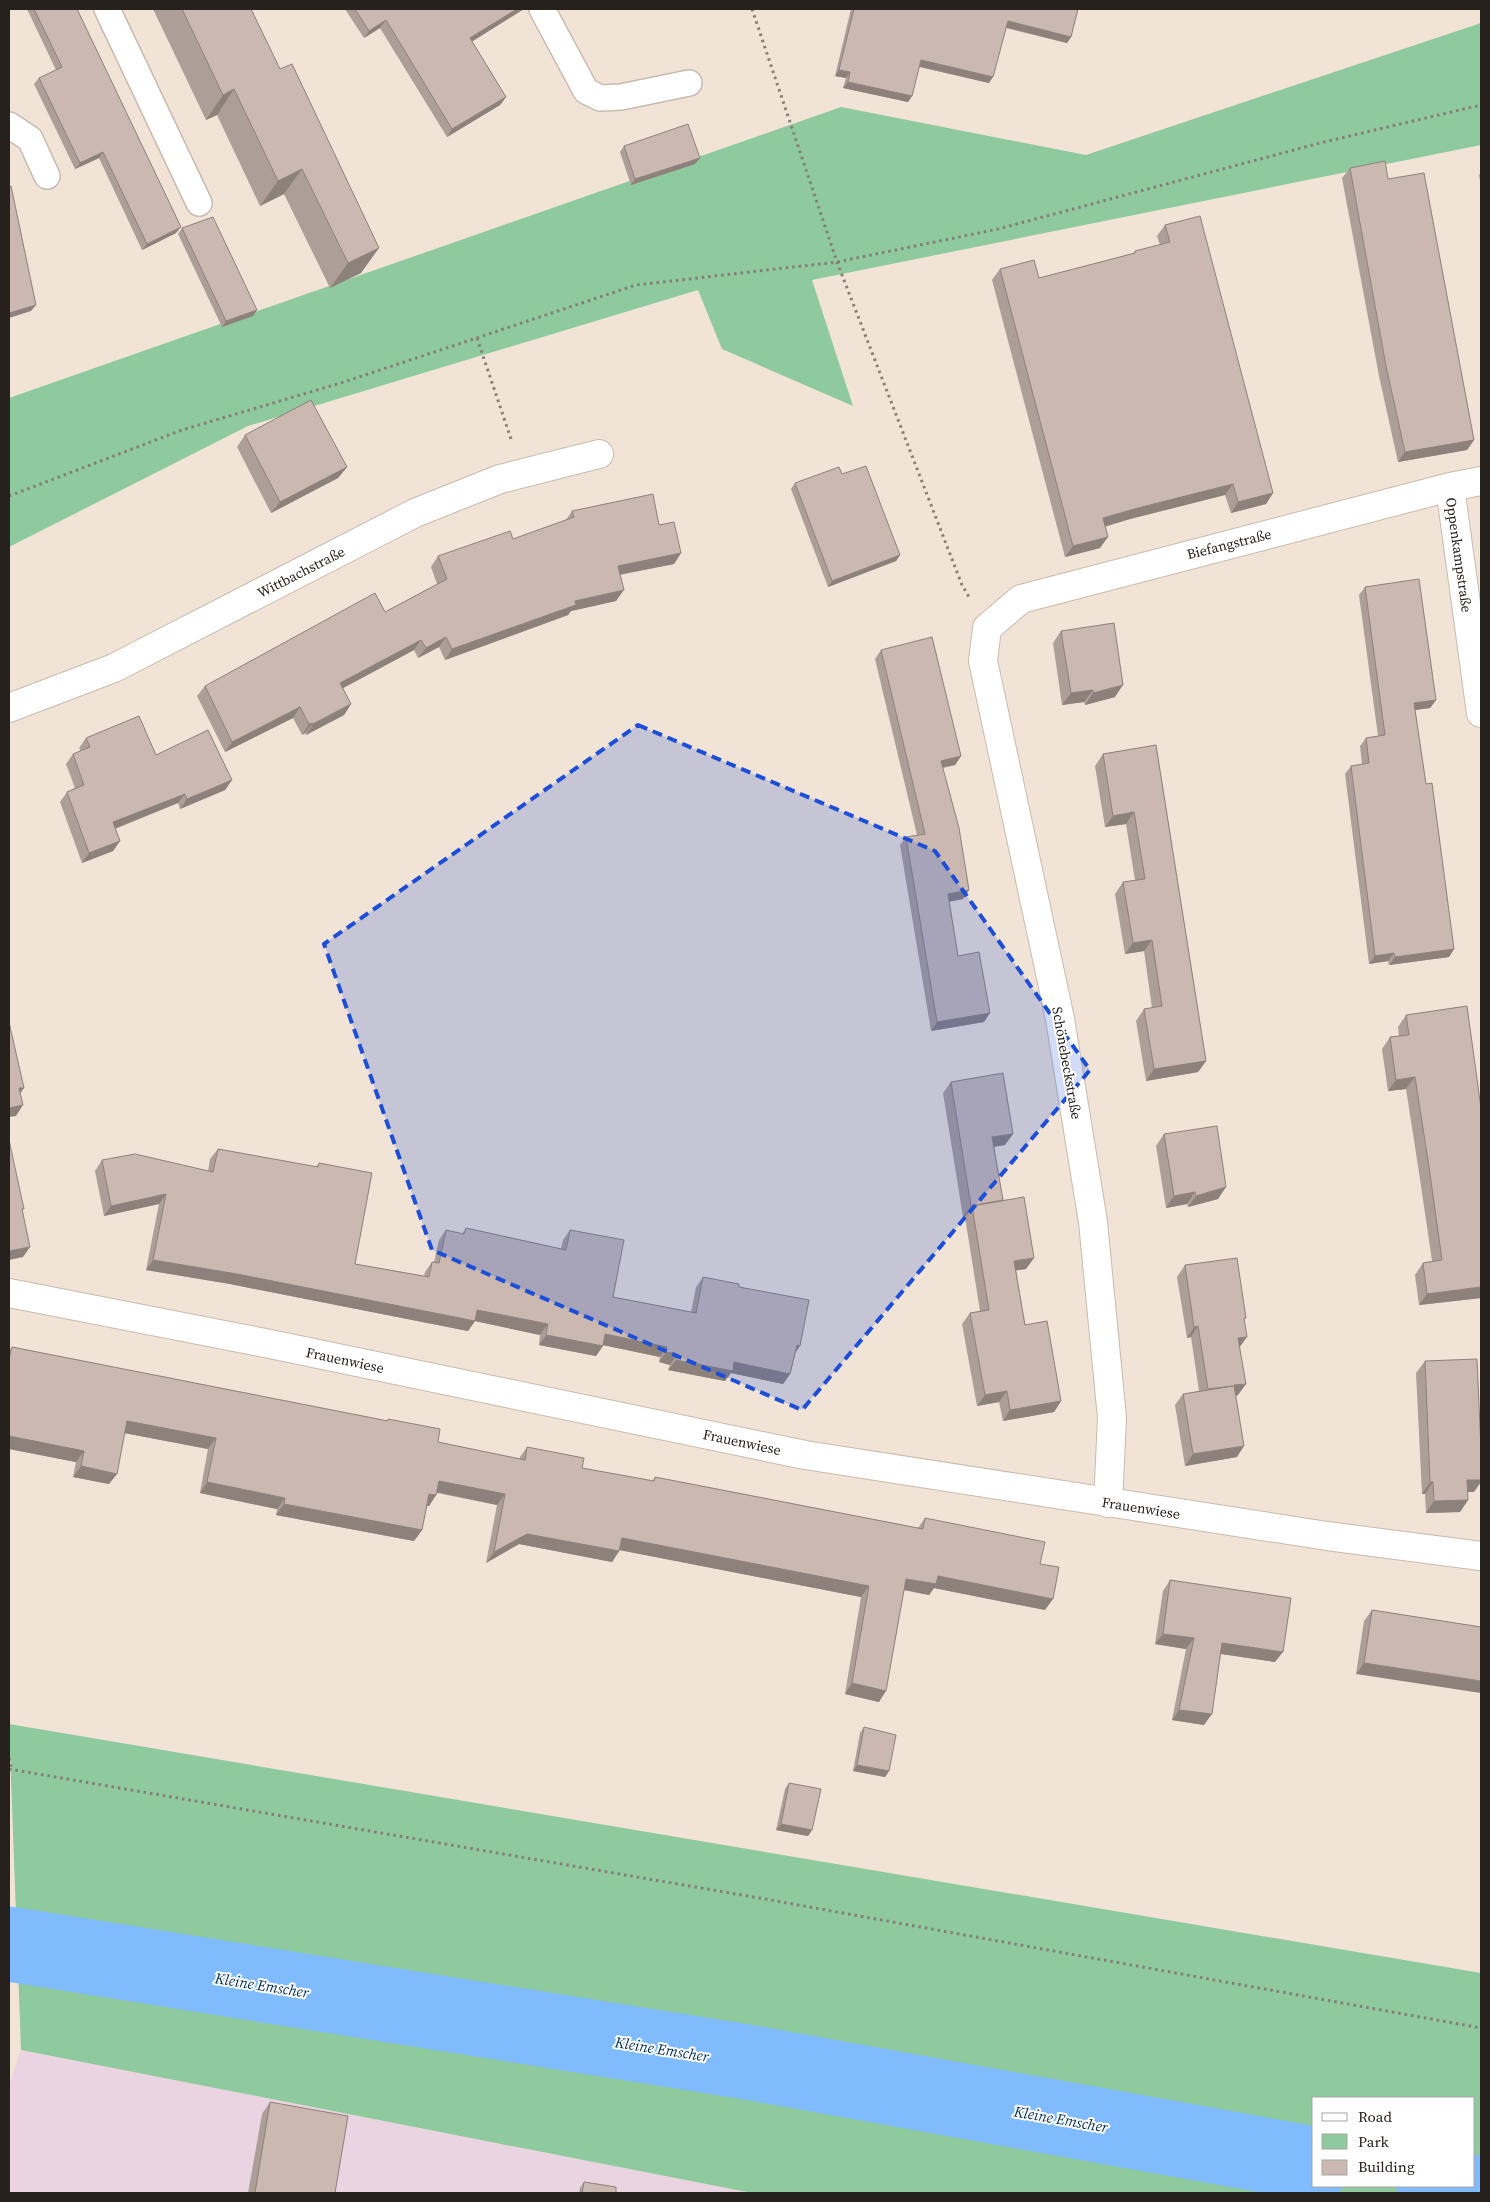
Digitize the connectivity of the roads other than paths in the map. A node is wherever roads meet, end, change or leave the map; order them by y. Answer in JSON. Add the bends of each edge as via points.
{"nodes":[{"id":1,"x":108,"y":9,"type":"edge"},
{"id":2,"x":542,"y":9,"type":"edge"},
{"id":3,"x":689,"y":83,"type":"dead end"},
{"id":4,"x":9,"y":125,"type":"edge"},
{"id":5,"x":47,"y":176,"type":"dead end"},
{"id":6,"x":199,"y":203,"type":"dead end"},
{"id":7,"x":599,"y":454,"type":"dead end"},
{"id":8,"x":1481,"y":481,"type":"edge"},
{"id":9,"x":1450,"y":487,"type":"junction"},
{"id":10,"x":987,"y":628,"type":"joint"},
{"id":11,"x":9,"y":708,"type":"edge"},
{"id":12,"x":1481,"y":713,"type":"edge"},
{"id":13,"x":9,"y":1293,"type":"edge"},
{"id":14,"x":1108,"y":1503,"type":"junction"},
{"id":15,"x":1481,"y":1556,"type":"edge"}],
"edges":[{"from":1,"to":6,"type":"lane"},
{"from":2,"to":3,"type":"lane","via":[[586,91],[600,98],[621,97]]},
{"from":4,"to":5,"type":"lane","via":[[30,139]]},
{"from":7,"to":11,"type":"street","name":"Wittbachstraße","via":[[500,479],[415,513],[114,668]]},
{"from":8,"to":9,"type":"street","name":"Biefangstraße"},
{"from":9,"to":10,"type":"street","name":"Biefangstraße","via":[[1021,598]]},
{"from":9,"to":12,"type":"street","name":"Oppenkampstraße"},
{"from":10,"to":14,"type":"street","name":"Schönebeckstraße","via":[[983,661],[1060,1018],[1093,1222],[1112,1418]]},
{"from":13,"to":14,"type":"street","name":"Frauenwiese","via":[[805,1455]]},
{"from":14,"to":15,"type":"street","name":"Frauenwiese"}]}
